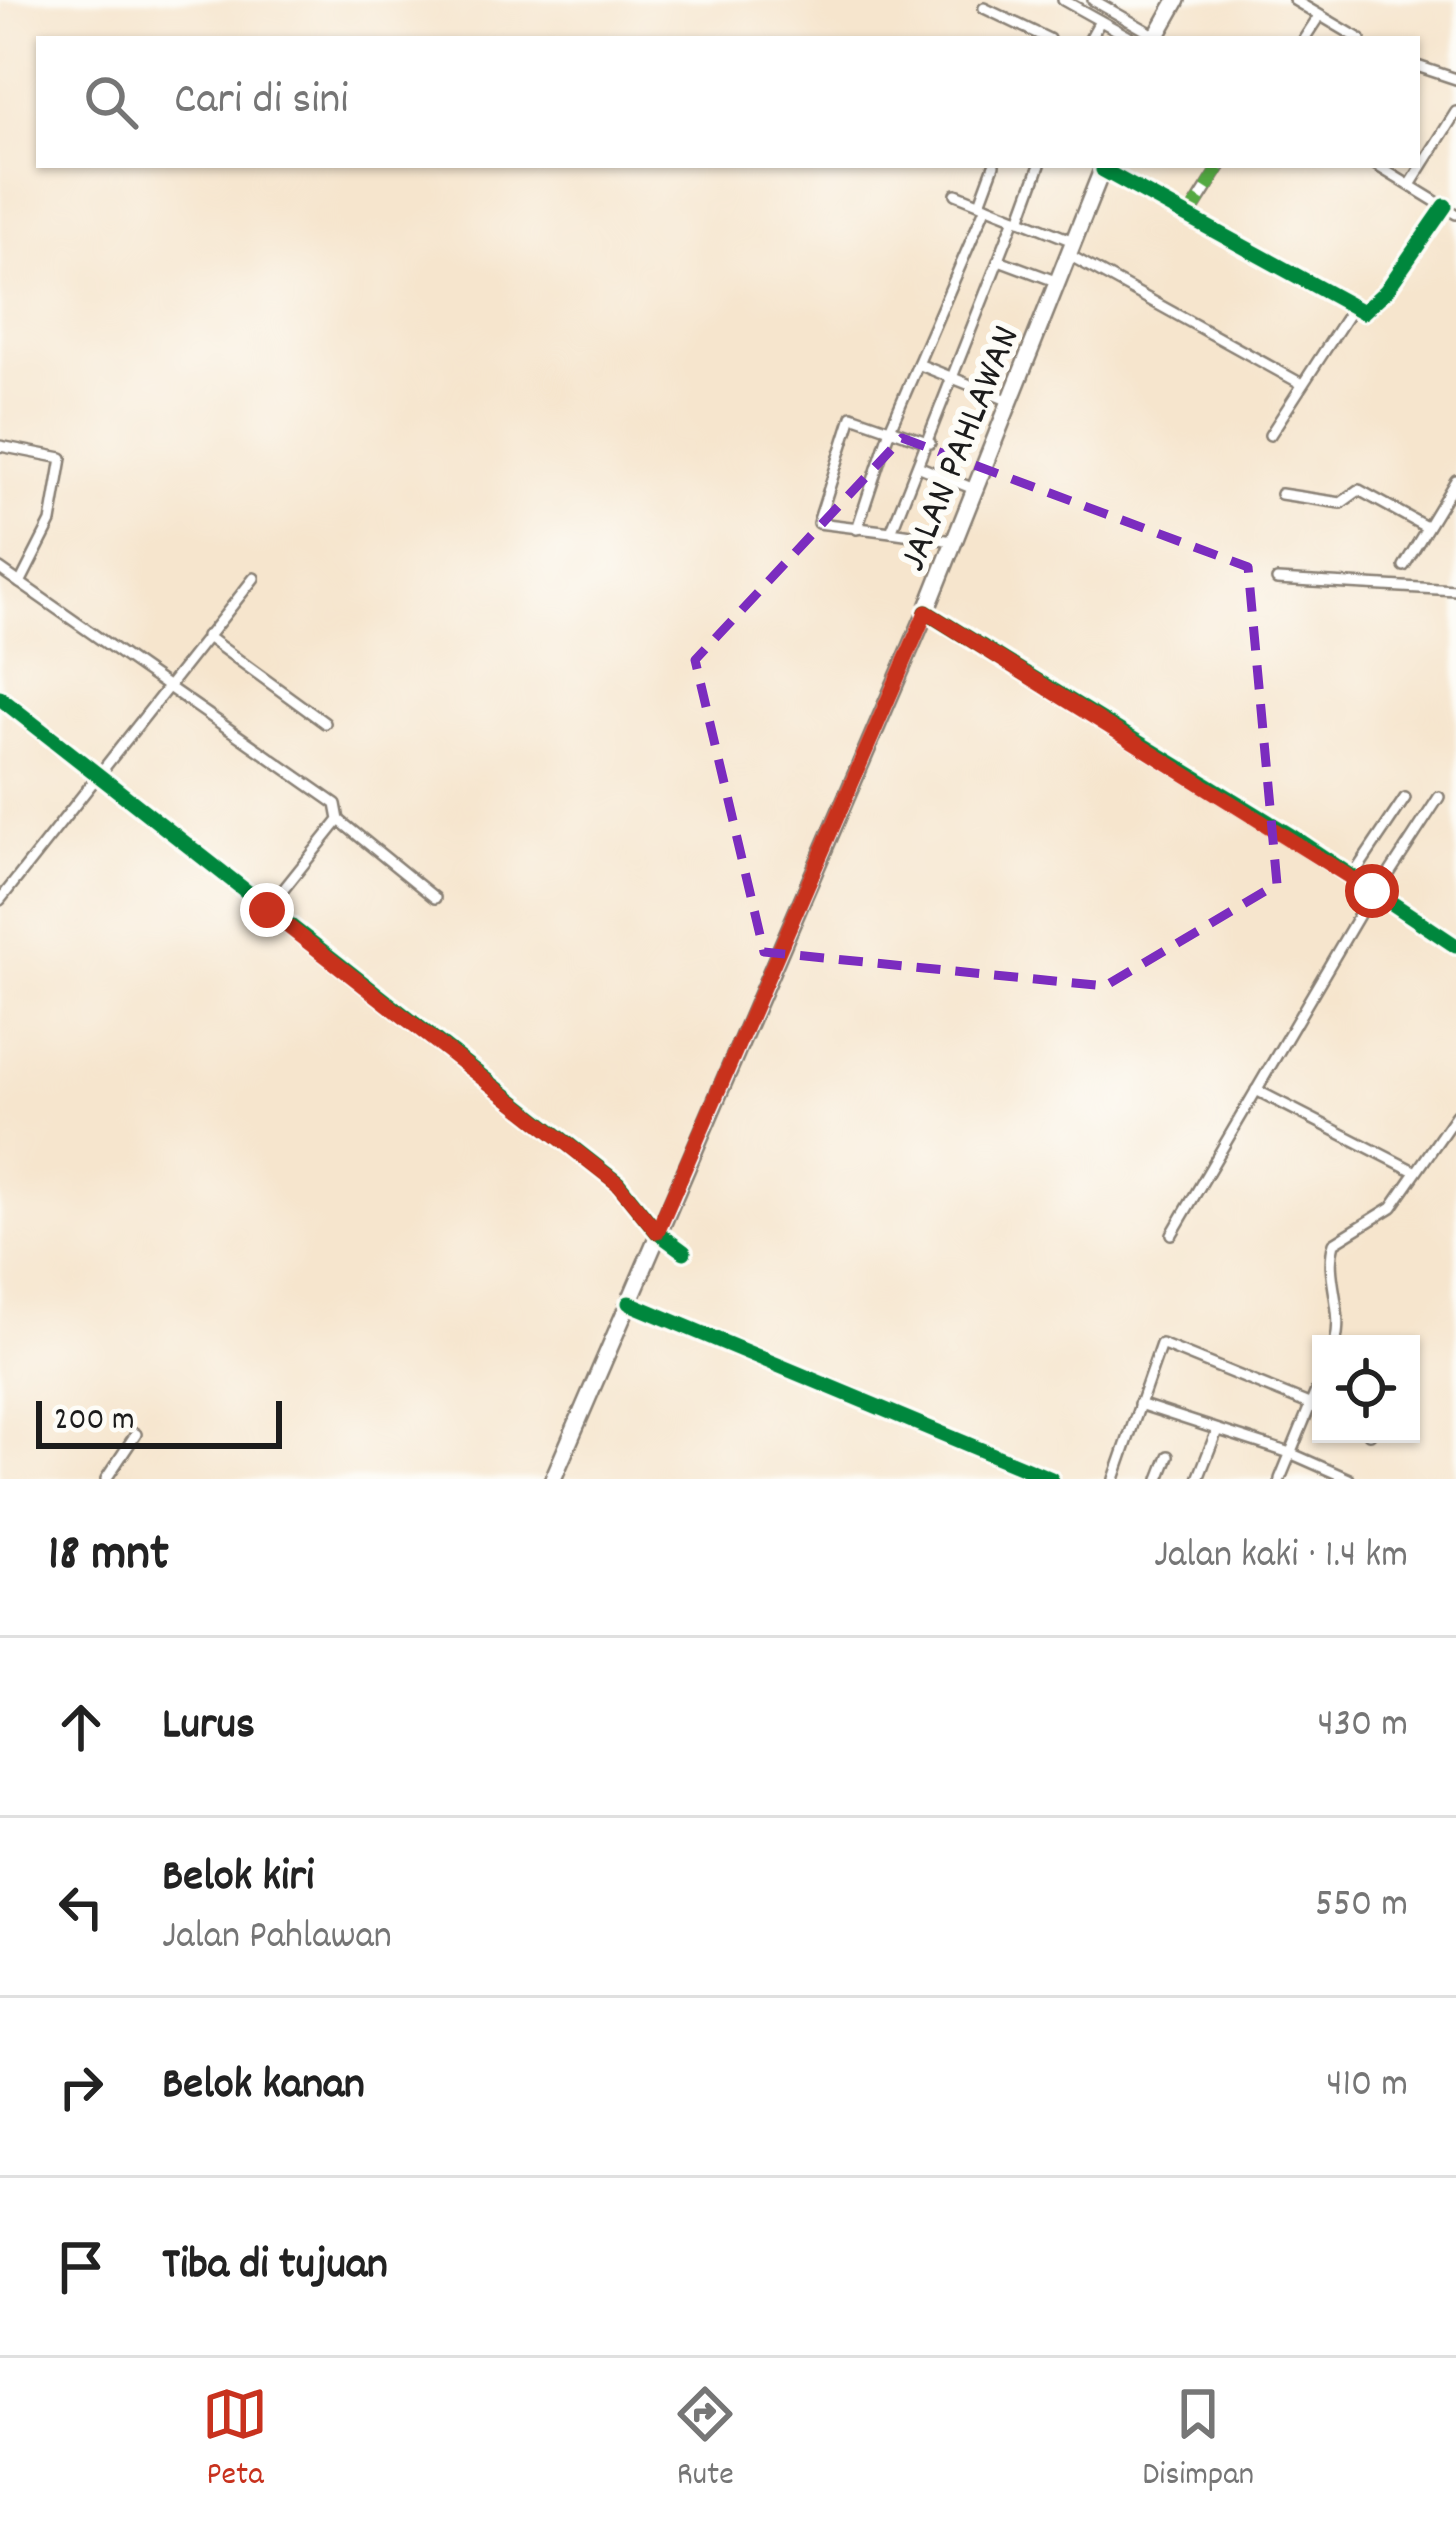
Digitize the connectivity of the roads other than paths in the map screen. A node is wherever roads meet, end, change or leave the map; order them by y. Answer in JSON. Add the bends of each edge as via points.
{"nodes":[{"id":1,"x":1063,"y":0,"type":"edge"},
{"id":2,"x":1093,"y":0,"type":"edge"},
{"id":3,"x":1177,"y":0,"type":"edge"},
{"id":4,"x":1294,"y":0,"type":"edge"},
{"id":5,"x":984,"y":8,"type":"dead end"},
{"id":6,"x":1319,"y":16,"type":"junction"},
{"id":7,"x":1100,"y":21,"type":"junction"},
{"id":8,"x":1043,"y":36,"type":"edge"},
{"id":9,"x":1092,"y":36,"type":"edge"},
{"id":10,"x":1128,"y":36,"type":"edge"},
{"id":11,"x":1155,"y":36,"type":"edge"},
{"id":12,"x":1159,"y":36,"type":"edge"},
{"id":13,"x":1306,"y":36,"type":"edge"},
{"id":14,"x":1355,"y":36,"type":"edge"},
{"id":15,"x":1420,"y":67,"type":"edge"},
{"id":16,"x":1456,"y":79,"type":"edge"},
{"id":17,"x":1456,"y":112,"type":"edge"},
{"id":18,"x":993,"y":168,"type":"edge"},
{"id":19,"x":1039,"y":168,"type":"edge"},
{"id":20,"x":1103,"y":168,"type":"edge"},
{"id":21,"x":1105,"y":168,"type":"edge"},
{"id":22,"x":1219,"y":168,"type":"edge"},
{"id":23,"x":1381,"y":168,"type":"edge"},
{"id":24,"x":1410,"y":185,"type":"junction"},
{"id":25,"x":956,"y":194,"type":"dead end"},
{"id":26,"x":983,"y":205,"type":"junction"},
{"id":27,"x":1445,"y":206,"type":"junction"},
{"id":28,"x":1456,"y":214,"type":"edge"},
{"id":29,"x":1018,"y":219,"type":"junction"},
{"id":30,"x":1187,"y":219,"type":"junction"},
{"id":31,"x":1071,"y":248,"type":"junction"},
{"id":32,"x":999,"y":260,"type":"junction"},
{"id":33,"x":1058,"y":282,"type":"junction"},
{"id":34,"x":1352,"y":308,"type":"junction"},
{"id":35,"x":918,"y":364,"type":"junction"},
{"id":36,"x":955,"y":378,"type":"junction"},
{"id":37,"x":1302,"y":384,"type":"junction"},
{"id":38,"x":1010,"y":400,"type":"junction"},
{"id":39,"x":890,"y":429,"type":"junction"},
{"id":40,"x":1270,"y":435,"type":"dead end"},
{"id":41,"x":930,"y":443,"type":"junction"},
{"id":42,"x":0,"y":446,"type":"edge"},
{"id":43,"x":920,"y":467,"type":"junction"},
{"id":44,"x":1456,"y":480,"type":"edge"},
{"id":45,"x":974,"y":489,"type":"junction"},
{"id":46,"x":1281,"y":494,"type":"dead end"},
{"id":47,"x":1426,"y":527,"type":"junction"},
{"id":48,"x":857,"y":529,"type":"junction"},
{"id":49,"x":891,"y":532,"type":"junction"},
{"id":50,"x":953,"y":541,"type":"junction"},
{"id":51,"x":1404,"y":566,"type":"dead end"},
{"id":52,"x":0,"y":569,"type":"edge"},
{"id":53,"x":254,"y":578,"type":"dead end"},
{"id":54,"x":1277,"y":580,"type":"dead end"},
{"id":55,"x":20,"y":583,"type":"junction"},
{"id":56,"x":1456,"y":590,"type":"edge"},
{"id":57,"x":926,"y":612,"type":"junction"},
{"id":58,"x":206,"y":636,"type":"junction"},
{"id":59,"x":168,"y":683,"type":"junction"},
{"id":60,"x":0,"y":698,"type":"edge"},
{"id":61,"x":325,"y":723,"type":"dead end"},
{"id":62,"x":98,"y":776,"type":"junction"},
{"id":63,"x":1439,"y":797,"type":"dead end"},
{"id":64,"x":1405,"y":798,"type":"dead end"},
{"id":65,"x":339,"y":820,"type":"junction"},
{"id":66,"x":1352,"y":877,"type":"junction"},
{"id":67,"x":1374,"y":892,"type":"junction"},
{"id":68,"x":435,"y":898,"type":"dead end"},
{"id":69,"x":0,"y":900,"type":"edge"},
{"id":70,"x":267,"y":910,"type":"junction"},
{"id":71,"x":1456,"y":946,"type":"edge"},
{"id":72,"x":1256,"y":1090,"type":"junction"},
{"id":73,"x":1456,"y":1115,"type":"edge"},
{"id":74,"x":1416,"y":1172,"type":"junction"},
{"id":75,"x":657,"y":1232,"type":"junction"},
{"id":76,"x":1172,"y":1234,"type":"dead end"},
{"id":77,"x":684,"y":1252,"type":"dead end"},
{"id":78,"x":629,"y":1303,"type":"junction"},
{"id":79,"x":1336,"y":1335,"type":"edge"},
{"id":80,"x":1312,"y":1404,"type":"edge"},
{"id":81,"x":1139,"y":1405,"type":"junction"},
{"id":82,"x":1312,"y":1413,"type":"edge"},
{"id":83,"x":1216,"y":1433,"type":"junction"},
{"id":84,"x":136,"y":1434,"type":"dead end"},
{"id":85,"x":1290,"y":1453,"type":"junction"},
{"id":86,"x":1168,"y":1456,"type":"dead end"},
{"id":87,"x":1332,"y":1475,"type":"edge"},
{"id":88,"x":106,"y":1479,"type":"edge"},
{"id":89,"x":553,"y":1479,"type":"edge"},
{"id":90,"x":1051,"y":1479,"type":"edge"},
{"id":91,"x":1114,"y":1479,"type":"edge"},
{"id":92,"x":1159,"y":1479,"type":"edge"},
{"id":93,"x":1198,"y":1479,"type":"edge"},
{"id":94,"x":1280,"y":1479,"type":"edge"},
{"id":95,"x":1349,"y":1479,"type":"edge"}],
"edges":[{"from":1,"to":7,"type":"street"},
{"from":2,"to":11,"type":"street"},
{"from":3,"to":12,"type":"main road"},
{"from":4,"to":6,"type":"street"},
{"from":5,"to":8,"type":"street"},
{"from":6,"to":13,"type":"street"},
{"from":6,"to":14,"type":"street"},
{"from":7,"to":9,"type":"street"},
{"from":7,"to":10,"type":"street"},
{"from":15,"to":16,"type":"street"},
{"from":17,"to":24,"type":"street"},
{"from":18,"to":26,"type":"street"},
{"from":19,"to":29,"type":"street"},
{"from":20,"to":31,"type":"main road","name":"JALAN PAHLAWAN"},
{"from":21,"to":30,"type":"street"},
{"from":22,"to":30,"type":"street"},
{"from":23,"to":24,"type":"street"},
{"from":24,"to":27,"type":"street"},
{"from":25,"to":26,"type":"street"},
{"from":26,"to":29,"type":"street"},
{"from":26,"to":35,"type":"street"},
{"from":27,"to":28,"type":"street"},
{"from":27,"to":34,"type":"street","via":[[1372,306]]},
{"from":29,"to":31,"type":"street"},
{"from":29,"to":32,"type":"street"},
{"from":30,"to":34,"type":"street"},
{"from":31,"to":33,"type":"main road","name":"JALAN PAHLAWAN"},
{"from":31,"to":37,"type":"street"},
{"from":32,"to":33,"type":"street"},
{"from":32,"to":36,"type":"street"},
{"from":33,"to":38,"type":"main road","name":"JALAN PAHLAWAN"},
{"from":34,"to":37,"type":"street"},
{"from":35,"to":36,"type":"street"},
{"from":35,"to":39,"type":"street"},
{"from":36,"to":38,"type":"street"},
{"from":36,"to":41,"type":"street"},
{"from":37,"to":40,"type":"street"},
{"from":38,"to":45,"type":"main road","name":"JALAN PAHLAWAN"},
{"from":39,"to":41,"type":"street"},
{"from":39,"to":48,"type":"street"},
{"from":39,"to":48,"type":"street","via":[[854,415],[827,484],[818,523]]},
{"from":41,"to":43,"type":"street"},
{"from":42,"to":55,"type":"street","via":[[62,458],[51,522]]},
{"from":43,"to":45,"type":"street"},
{"from":43,"to":49,"type":"street"},
{"from":44,"to":47,"type":"street"},
{"from":45,"to":50,"type":"main road","name":"JALAN PAHLAWAN"},
{"from":46,"to":47,"type":"street","via":[[1341,503],[1359,490]]},
{"from":47,"to":51,"type":"street"},
{"from":48,"to":49,"type":"street"},
{"from":49,"to":50,"type":"street"},
{"from":50,"to":57,"type":"main road","name":"JALAN PAHLAWAN"},
{"from":52,"to":55,"type":"street"},
{"from":53,"to":58,"type":"street"},
{"from":54,"to":56,"type":"street"},
{"from":55,"to":59,"type":"street"},
{"from":57,"to":66,"type":"street"},
{"from":57,"to":75,"type":"main road","name":"JALAN PAHLAWAN"},
{"from":58,"to":59,"type":"street"},
{"from":58,"to":61,"type":"street"},
{"from":59,"to":62,"type":"street"},
{"from":59,"to":65,"type":"street","via":[[336,804]]},
{"from":60,"to":62,"type":"street"},
{"from":62,"to":69,"type":"street"},
{"from":62,"to":70,"type":"street"},
{"from":63,"to":67,"type":"street"},
{"from":64,"to":66,"type":"street"},
{"from":65,"to":68,"type":"street"},
{"from":65,"to":70,"type":"street"},
{"from":66,"to":67,"type":"street"},
{"from":67,"to":71,"type":"street"},
{"from":67,"to":72,"type":"street"},
{"from":70,"to":75,"type":"street","via":[[617,1183]]},
{"from":72,"to":74,"type":"street"},
{"from":72,"to":76,"type":"street"},
{"from":73,"to":74,"type":"street"},
{"from":74,"to":79,"type":"street","via":[[1392,1207],[1334,1243]]},
{"from":75,"to":77,"type":"street"},
{"from":75,"to":78,"type":"main road","name":"JALAN PAHLAWAN"},
{"from":78,"to":89,"type":"main road","name":"JALAN PAHLAWAN"},
{"from":78,"to":90,"type":"street"},
{"from":80,"to":81,"type":"street","via":[[1164,1344]]},
{"from":81,"to":83,"type":"street"},
{"from":81,"to":91,"type":"street"},
{"from":82,"to":85,"type":"street"},
{"from":83,"to":85,"type":"street"},
{"from":83,"to":93,"type":"street"},
{"from":84,"to":88,"type":"street"},
{"from":85,"to":87,"type":"street"},
{"from":85,"to":94,"type":"street"},
{"from":86,"to":92,"type":"street"},
{"from":87,"to":95,"type":"street"}]}
